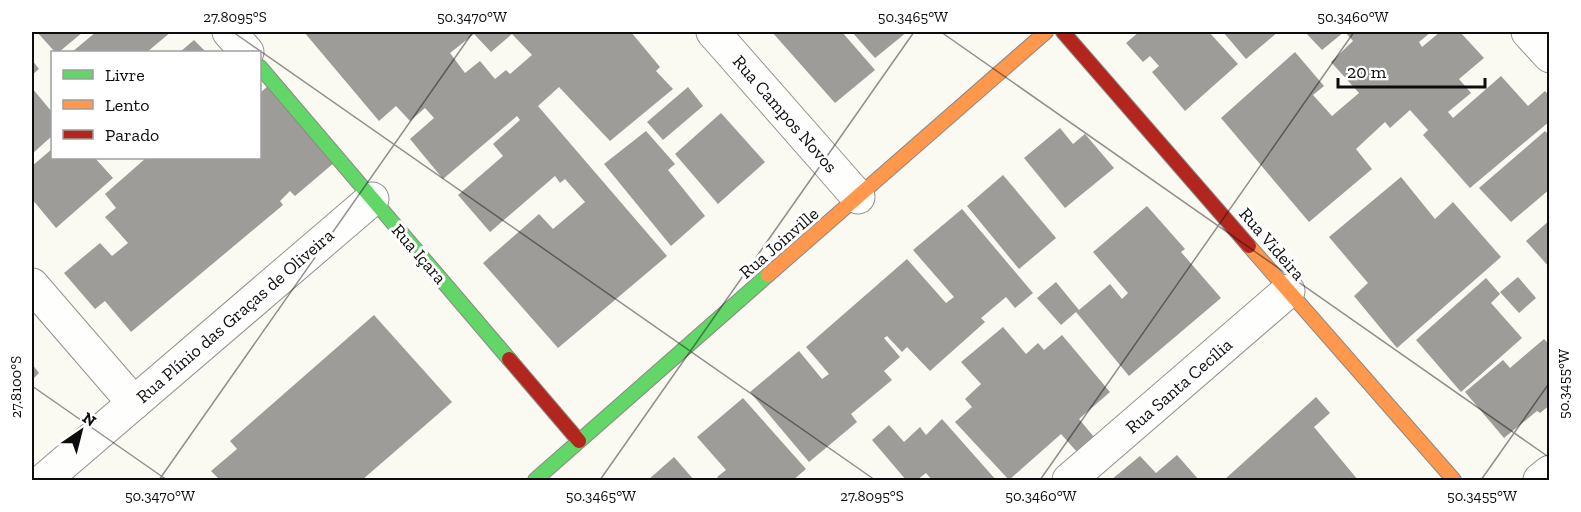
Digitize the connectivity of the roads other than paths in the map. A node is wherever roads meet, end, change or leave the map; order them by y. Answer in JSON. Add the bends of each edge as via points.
{"nodes":[{"id":1,"x":229,"y":32,"type":"edge"},
{"id":2,"x":713,"y":32,"type":"edge"},
{"id":3,"x":1046,"y":32,"type":"edge"},
{"id":4,"x":1063,"y":32,"type":"edge"},
{"id":5,"x":1528,"y":32,"type":"edge"},
{"id":6,"x":246,"y":51,"type":"edge"},
{"id":7,"x":1550,"y":56,"type":"edge"},
{"id":8,"x":261,"y":68,"type":"edge"},
{"id":9,"x":858,"y":197,"type":"junction"},
{"id":10,"x":372,"y":199,"type":"junction"},
{"id":11,"x":32,"y":285,"type":"edge"},
{"id":12,"x":1288,"y":291,"type":"junction"},
{"id":13,"x":134,"y":403,"type":"junction"},
{"id":14,"x":579,"y":441,"type":"junction"},
{"id":15,"x":1550,"y":472,"type":"edge"},
{"id":16,"x":44,"y":480,"type":"edge"},
{"id":17,"x":536,"y":480,"type":"edge"},
{"id":18,"x":1069,"y":480,"type":"edge"},
{"id":19,"x":1454,"y":480,"type":"edge"},
{"id":20,"x":1540,"y":480,"type":"edge"}],
"edges":[{"from":1,"to":6,"type":"street"},
{"from":2,"to":9,"type":"street","name":"Rua Campos Novos"},
{"from":3,"to":9,"type":"street","name":"Rua Joinville"},
{"from":4,"to":12,"type":"street","name":"Rua Videira"},
{"from":5,"to":7,"type":"street"},
{"from":8,"to":10,"type":"street","name":"Rua Içara"},
{"from":9,"to":14,"type":"street","name":"Rua Joinville"},
{"from":10,"to":13,"type":"street","name":"Rua Plínio das Graças de Oliveira"},
{"from":10,"to":14,"type":"street","name":"Rua Içara"},
{"from":11,"to":13,"type":"street"},
{"from":12,"to":18,"type":"street","name":"Rua Santa Cecília"},
{"from":12,"to":19,"type":"street","name":"Rua Videira"},
{"from":13,"to":16,"type":"street","name":"Rua Plínio das Graças de Oliveira"},
{"from":14,"to":17,"type":"street","name":"Rua Joinville"},
{"from":15,"to":20,"type":"street"}]}
